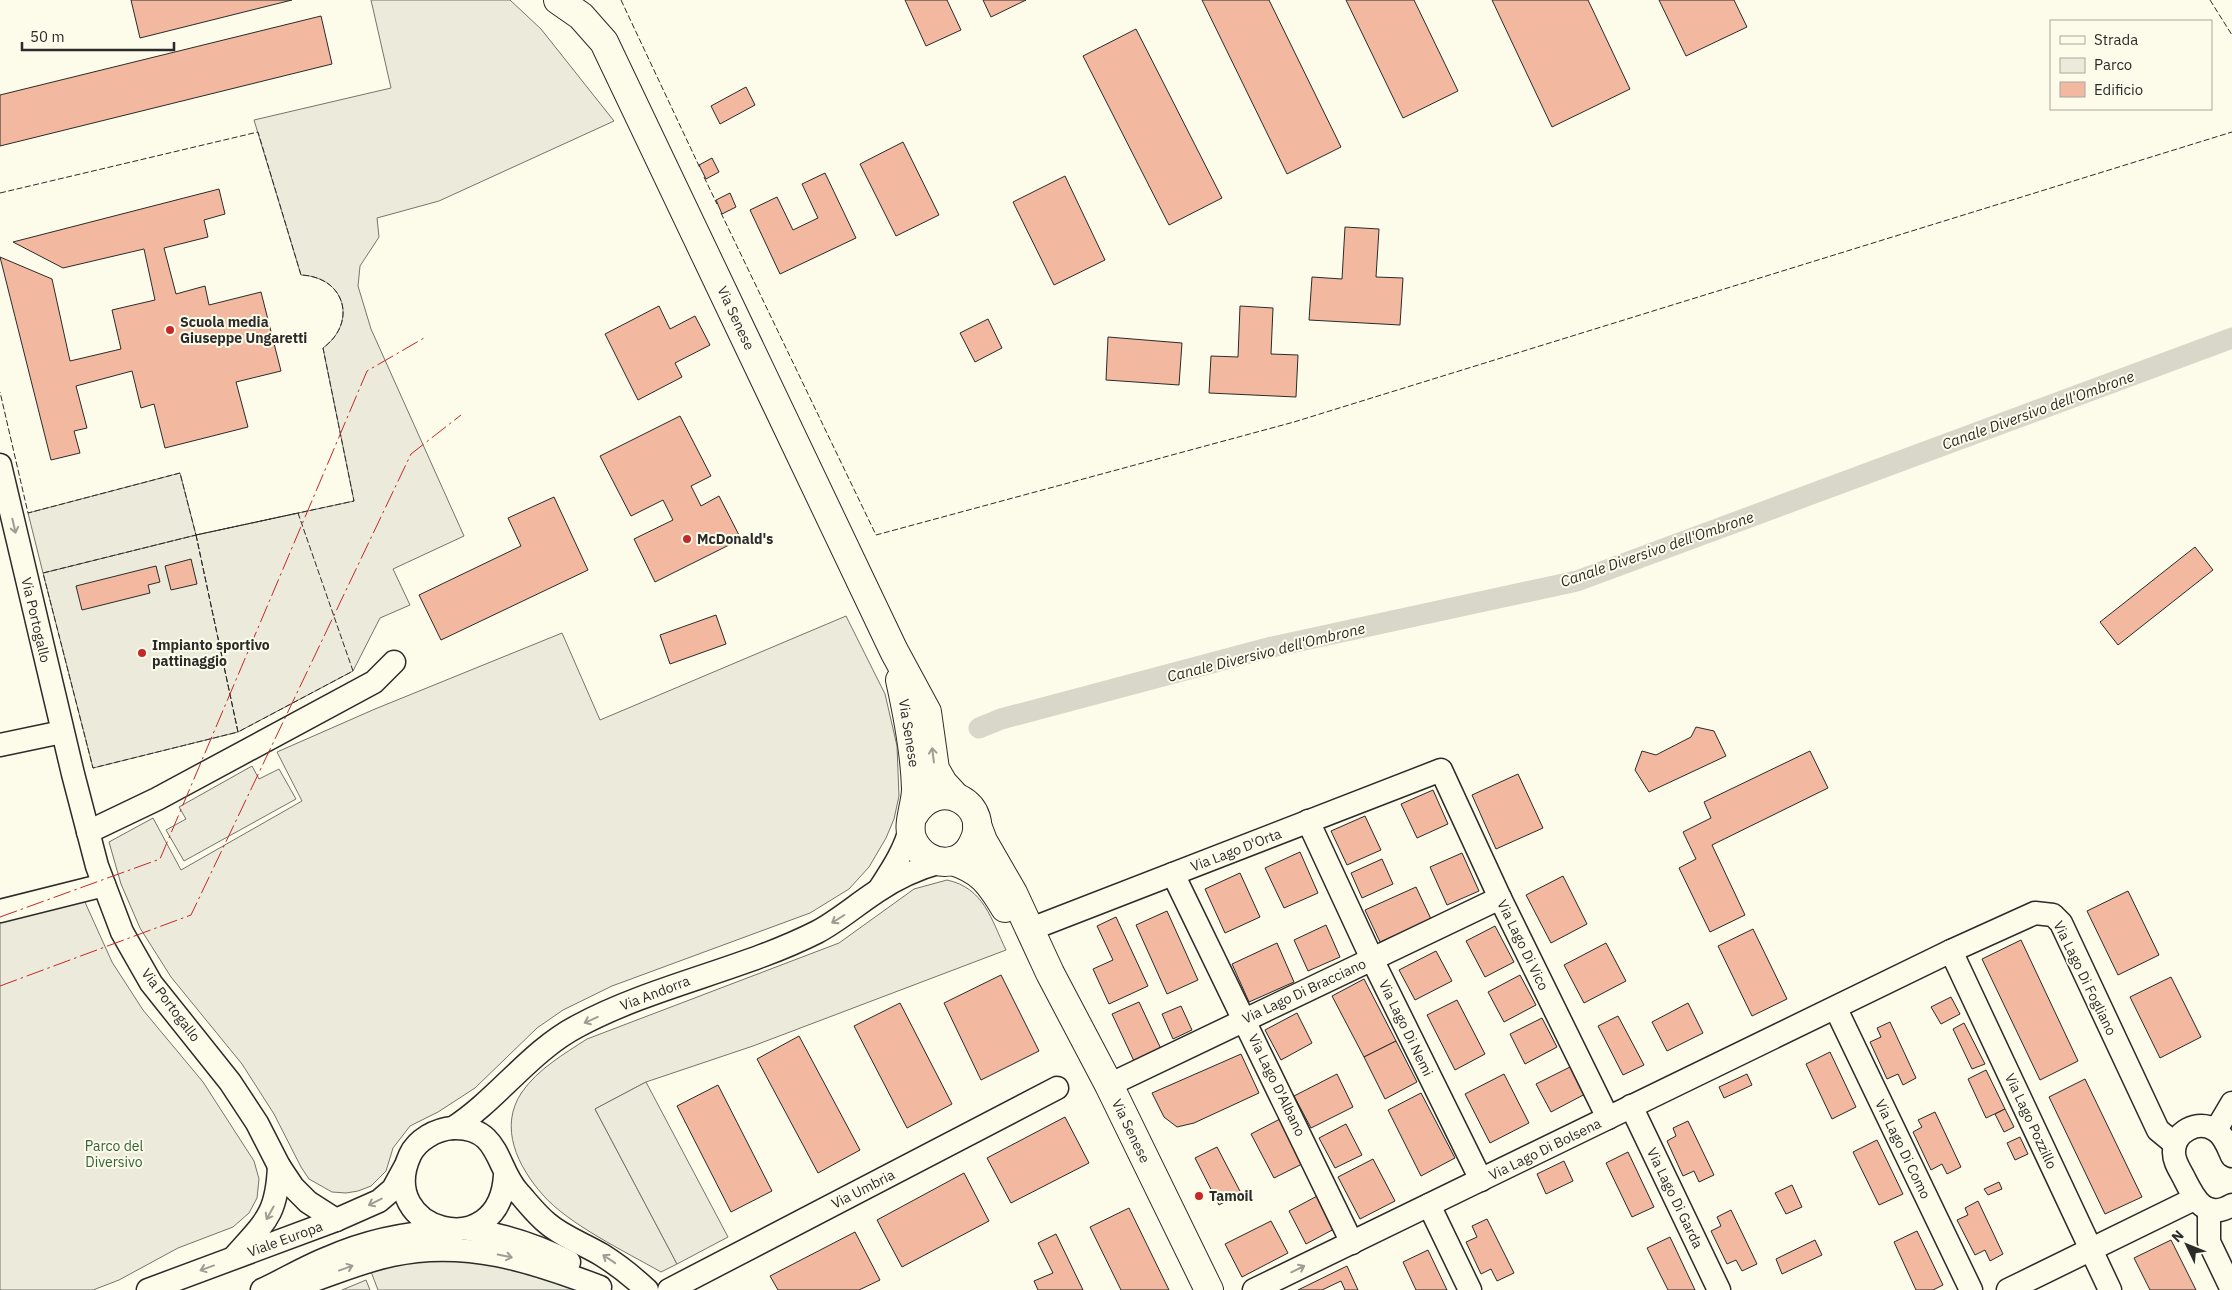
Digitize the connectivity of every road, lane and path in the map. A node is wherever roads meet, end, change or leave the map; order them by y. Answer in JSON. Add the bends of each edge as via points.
{"nodes":[{"id":1,"x":558,"y":0,"type":"edge"},
{"id":2,"x":0,"y":465,"type":"edge"},
{"id":3,"x":894,"y":651,"type":"junction"},
{"id":4,"x":394,"y":662,"type":"dead end"},
{"id":5,"x":62,"y":732,"type":"junction"},
{"id":6,"x":0,"y":745,"type":"edge"},
{"id":7,"x":1441,"y":770,"type":"joint"},
{"id":8,"x":955,"y":796,"type":"junction"},
{"id":9,"x":912,"y":821,"type":"junction"},
{"id":10,"x":1308,"y":821,"type":"junction"},
{"id":11,"x":977,"y":825,"type":"junction"},
{"id":12,"x":88,"y":832,"type":"junction"},
{"id":13,"x":946,"y":861,"type":"junction"},
{"id":14,"x":1173,"y":874,"type":"junction"},
{"id":15,"x":104,"y":885,"type":"junction"},
{"id":16,"x":878,"y":891,"type":"junction"},
{"id":17,"x":1500,"y":898,"type":"junction"},
{"id":18,"x":0,"y":911,"type":"edge"},
{"id":19,"x":1031,"y":928,"type":"junction"},
{"id":20,"x":1952,"y":951,"type":"junction"},
{"id":21,"x":1372,"y":959,"type":"junction"},
{"id":22,"x":1050,"y":973,"type":"junction"},
{"id":23,"x":1836,"y":1009,"type":"junction"},
{"id":24,"x":1245,"y":1019,"type":"junction"},
{"id":25,"x":1109,"y":1085,"type":"junction"},
{"id":26,"x":1057,"y":1088,"type":"dead end"},
{"id":27,"x":2232,"y":1103,"type":"edge"},
{"id":28,"x":1631,"y":1106,"type":"junction"},
{"id":29,"x":1608,"y":1118,"type":"junction"},
{"id":30,"x":453,"y":1128,"type":"junction"},
{"id":31,"x":2216,"y":1130,"type":"junction"},
{"id":32,"x":2175,"y":1144,"type":"junction"},
{"id":33,"x":2232,"y":1156,"type":"edge"},
{"id":34,"x":279,"y":1166,"type":"junction"},
{"id":35,"x":405,"y":1166,"type":"junction"},
{"id":36,"x":505,"y":1175,"type":"junction"},
{"id":37,"x":1481,"y":1180,"type":"junction"},
{"id":38,"x":2201,"y":1204,"type":"junction"},
{"id":39,"x":2232,"y":1205,"type":"edge"},
{"id":40,"x":1429,"y":1206,"type":"junction"},
{"id":41,"x":336,"y":1220,"type":"junction"},
{"id":42,"x":459,"y":1229,"type":"junction"},
{"id":43,"x":1352,"y":1242,"type":"junction"},
{"id":44,"x":2091,"y":1250,"type":"junction"},
{"id":45,"x":233,"y":1258,"type":"junction"},
{"id":46,"x":603,"y":1288,"type":"edge"},
{"id":47,"x":148,"y":1290,"type":"edge"},
{"id":48,"x":262,"y":1290,"type":"edge"},
{"id":49,"x":283,"y":1290,"type":"edge"},
{"id":50,"x":647,"y":1290,"type":"edge"},
{"id":51,"x":669,"y":1290,"type":"edge"},
{"id":52,"x":1209,"y":1290,"type":"edge"},
{"id":53,"x":1254,"y":1290,"type":"edge"},
{"id":54,"x":1470,"y":1290,"type":"edge"},
{"id":55,"x":1719,"y":1290,"type":"edge"},
{"id":56,"x":1971,"y":1290,"type":"edge"},
{"id":57,"x":2008,"y":1290,"type":"edge"},
{"id":58,"x":2110,"y":1290,"type":"edge"},
{"id":59,"x":2232,"y":1290,"type":"edge"}],
"edges":[{"from":1,"to":3,"type":"main road","name":"Via Senese","via":[[581,16],[604,42]]},
{"from":2,"to":5,"type":"street","name":"Via Portogallo","one_way":true},
{"from":8,"to":3,"type":"main road","name":"Via Senese","one_way":true,"via":[[935,769],[927,712]]},
{"from":3,"to":9,"type":"main road","name":"Via Senese","via":[[914,759],[916,792]]},
{"from":4,"to":12,"type":"street","via":[[374,682],[157,799]]},
{"from":5,"to":6,"type":"street"},
{"from":5,"to":12,"type":"street","name":"Via Portogallo"},
{"from":7,"to":10,"type":"street","name":"Via Lago D'Orta"},
{"from":7,"to":17,"type":"street","name":"Via Lago Di Vico"},
{"from":8,"to":9,"type":"main road","via":[[934,796],[918,807]]},
{"from":8,"to":11,"type":"main road","name":"Via Senese","via":[[972,809]]},
{"from":9,"to":13,"type":"main road","name":"Via Senese","via":[[911,836],[921,853],[930,859]]},
{"from":9,"to":16,"type":"street","name":"Via Andorra","via":[[907,843]]},
{"from":10,"to":14,"type":"street","name":"Via Lago D'Orta"},
{"from":10,"to":21,"type":"street","name":"Via Lago Di Nemi"},
{"from":11,"to":13,"type":"main road","via":[[970,850],[961,857]]},
{"from":11,"to":19,"type":"main road","name":"Via Senese"},
{"from":12,"to":15,"type":"street","name":"Via Portogallo"},
{"from":13,"to":16,"type":"street","name":"Via Andorra","via":[[926,866]]},
{"from":13,"to":22,"type":"main road","name":"Via Senese","via":[[968,866],[988,883]]},
{"from":14,"to":19,"type":"street","name":"Via Lago D'Orta"},
{"from":14,"to":24,"type":"street","name":"Via Lago D'Albano"},
{"from":15,"to":18,"type":"street"},
{"from":15,"to":34,"type":"street","name":"Via Portogallo","via":[[122,932],[151,983],[230,1082]]},
{"from":16,"to":30,"type":"street","name":"Via Andorra","one_way":true,"via":[[817,932],[690,980],[559,1036]]},
{"from":17,"to":21,"type":"street","name":"Via Lago Di Bracciano"},
{"from":17,"to":29,"type":"street","name":"Via Lago Di Vico"},
{"from":19,"to":22,"type":"main road","name":"Via Senese"},
{"from":20,"to":23,"type":"street","name":"Via Lago Di Fogliano"},
{"from":20,"to":32,"type":"street","name":"Via Lago Di Fogliano","via":[[2035,913],[2046,912],[2058,919],[2158,1130]]},
{"from":20,"to":44,"type":"street","name":"Via Lago Pozzillo"},
{"from":21,"to":24,"type":"street","name":"Via Lago Di Bracciano"},
{"from":21,"to":37,"type":"street","name":"Via Lago Di Nemi"},
{"from":22,"to":25,"type":"main road","name":"Via Senese"},
{"from":23,"to":28,"type":"street","name":"Via Lago Di Bolsena"},
{"from":23,"to":56,"type":"street","name":"Via Lago Di Como"},
{"from":24,"to":25,"type":"street","name":"Via Lago Di Bracciano"},
{"from":24,"to":43,"type":"street","name":"Via Lago D'Albano"},
{"from":25,"to":52,"type":"main road","name":"Via Senese"},
{"from":26,"to":51,"type":"street","name":"Via Umbria"},
{"from":27,"to":31,"type":"street"},
{"from":28,"to":29,"type":"street","name":"Via Lago Di Bolsena"},
{"from":28,"to":55,"type":"street","name":"Via Lago Di Garda"},
{"from":29,"to":37,"type":"street","name":"Via Lago Di Bolsena"},
{"from":30,"to":35,"type":"street","name":"Viale Europa","via":[[423,1140]]},
{"from":30,"to":36,"type":"street","via":[[479,1135],[490,1143],[500,1158]]},
{"from":31,"to":32,"type":"street","via":[[2199,1125],[2190,1127]]},
{"from":31,"to":33,"type":"street"},
{"from":32,"to":38,"type":"street","via":[[2175,1160]]},
{"from":34,"to":41,"type":"street","name":"Via Portogallo","via":[[308,1202]]},
{"from":34,"to":45,"type":"street","one_way":true,"via":[[274,1206],[266,1222]]},
{"from":35,"to":41,"type":"street","name":"Viale Europa","one_way":true,"via":[[388,1195]]},
{"from":35,"to":42,"type":"street","via":[[403,1182],[408,1200],[418,1215],[432,1225]]},
{"from":36,"to":42,"type":"street","via":[[500,1202],[492,1214],[481,1223]]},
{"from":50,"to":36,"type":"street","one_way":true,"via":[[622,1268],[564,1236],[546,1222]]},
{"from":37,"to":40,"type":"street","name":"Via Lago Di Bolsena"},
{"from":38,"to":39,"type":"street","via":[[2218,1210]]},
{"from":38,"to":44,"type":"street"},
{"from":38,"to":59,"type":"street","via":[[2209,1242]]},
{"from":40,"to":43,"type":"street","name":"Via Lago Di Bolsena"},
{"from":40,"to":54,"type":"street"},
{"from":41,"to":45,"type":"street","name":"Viale Europa"},
{"from":42,"to":46,"type":"street","via":[[498,1234],[552,1253],[571,1263]]},
{"from":42,"to":48,"type":"street","via":[[417,1232],[354,1248]]},
{"from":53,"to":43,"type":"street","name":"Via Lago Di Bolsena","one_way":true},
{"from":44,"to":57,"type":"street"},
{"from":44,"to":58,"type":"street","name":"Via Lago Pozzillo"},
{"from":45,"to":47,"type":"street","name":"Viale Europa","one_way":true},
{"from":49,"to":46,"type":"street","one_way":true,"via":[[360,1263],[430,1249],[463,1249],[519,1259]]}]}
